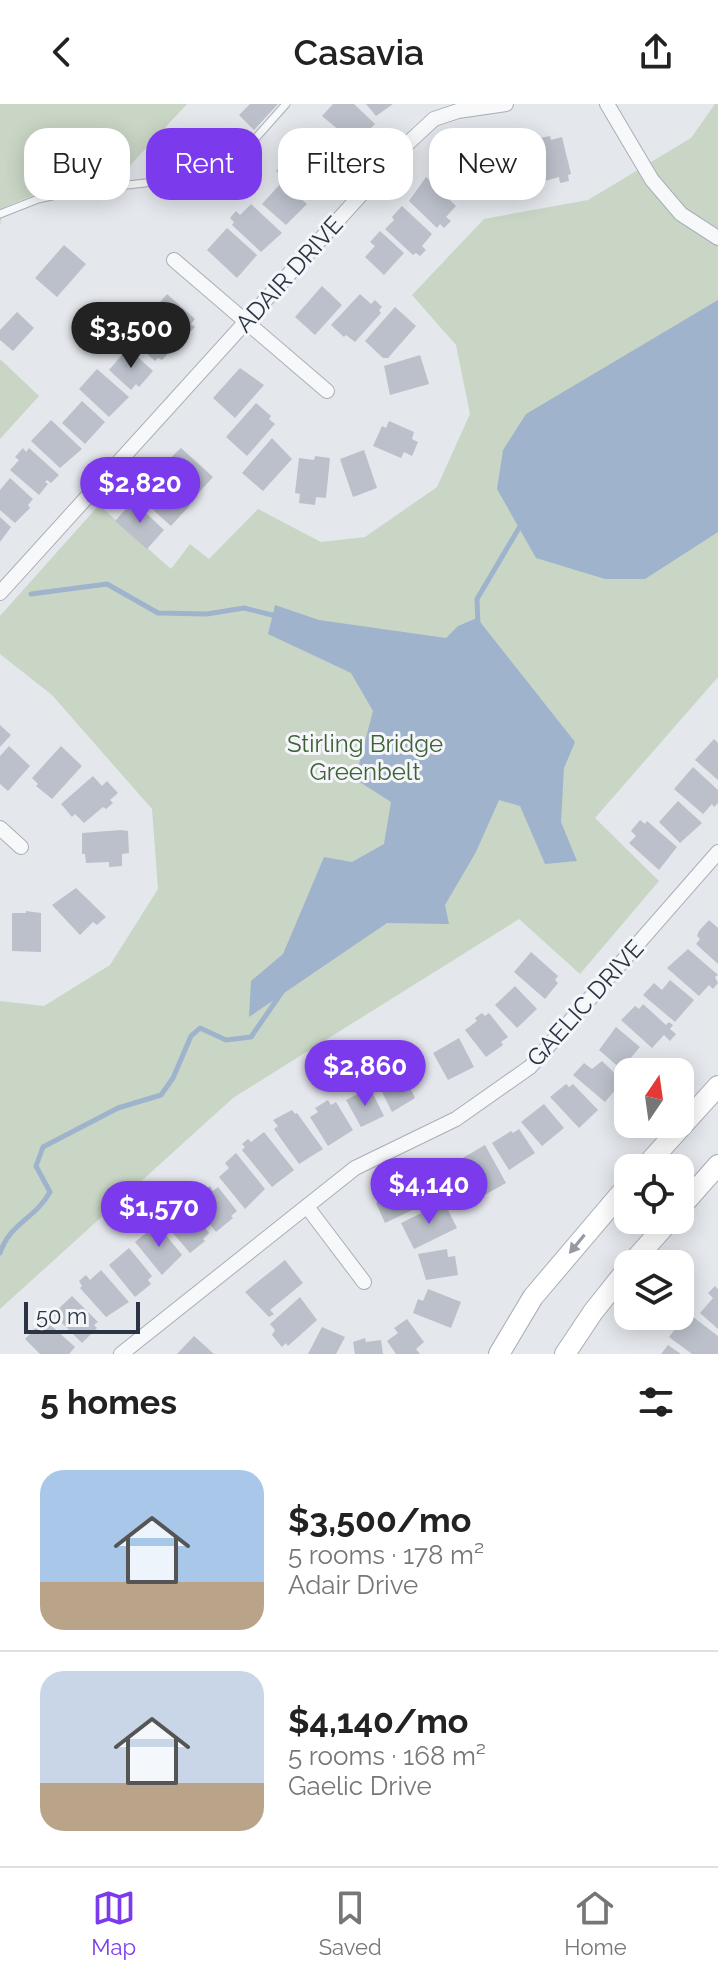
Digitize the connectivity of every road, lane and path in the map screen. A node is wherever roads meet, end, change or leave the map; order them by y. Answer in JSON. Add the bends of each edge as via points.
{"nodes":[{"id":1,"x":286,"y":104,"type":"edge"},
{"id":2,"x":506,"y":104,"type":"edge"},
{"id":3,"x":607,"y":104,"type":"edge"},
{"id":4,"x":0,"y":214,"type":"edge"},
{"id":5,"x":718,"y":238,"type":"edge"},
{"id":6,"x":174,"y":260,"type":"dead end"},
{"id":7,"x":245,"y":322,"type":"junction"},
{"id":8,"x":327,"y":391,"type":"dead end"},
{"id":9,"x":0,"y":593,"type":"edge"},
{"id":10,"x":0,"y":828,"type":"edge"},
{"id":11,"x":21,"y":847,"type":"dead end"},
{"id":12,"x":718,"y":852,"type":"edge"},
{"id":13,"x":718,"y":1086,"type":"edge"},
{"id":14,"x":657,"y":1154,"type":"edge"},
{"id":15,"x":718,"y":1165,"type":"edge"},
{"id":16,"x":694,"y":1192,"type":"edge"},
{"id":17,"x":614,"y":1202,"type":"edge"},
{"id":18,"x":308,"y":1208,"type":"junction"},
{"id":19,"x":658,"y":1234,"type":"edge"},
{"id":20,"x":644,"y":1250,"type":"edge"},
{"id":21,"x":364,"y":1282,"type":"dead end"},
{"id":22,"x":614,"y":1286,"type":"edge"},
{"id":23,"x":121,"y":1354,"type":"edge"},
{"id":24,"x":499,"y":1354,"type":"edge"},
{"id":25,"x":565,"y":1354,"type":"edge"}],
"edges":[{"from":1,"to":4,"type":"lane","via":[[231,166],[207,176],[74,191]]},
{"from":2,"to":7,"type":"street","name":"ADAIR DRIVE","via":[[434,119]]},
{"from":3,"to":5,"type":"street","via":[[661,191],[681,214]]},
{"from":6,"to":7,"type":"street"},
{"from":7,"to":8,"type":"street"},
{"from":7,"to":9,"type":"street","name":"ADAIR DRIVE"},
{"from":10,"to":11,"type":"street"},
{"from":12,"to":18,"type":"street","name":"GAELIC DRIVE","via":[[530,1067],[456,1119],[355,1168]]},
{"from":13,"to":14,"type":"main road"},
{"from":15,"to":16,"type":"main road"},
{"from":17,"to":24,"type":"main road","one_way":true,"via":[[533,1297]]},
{"from":18,"to":21,"type":"street"},
{"from":18,"to":23,"type":"street","name":"GAELIC DRIVE"},
{"from":19,"to":20,"type":"main road"},
{"from":22,"to":25,"type":"main road"}]}
